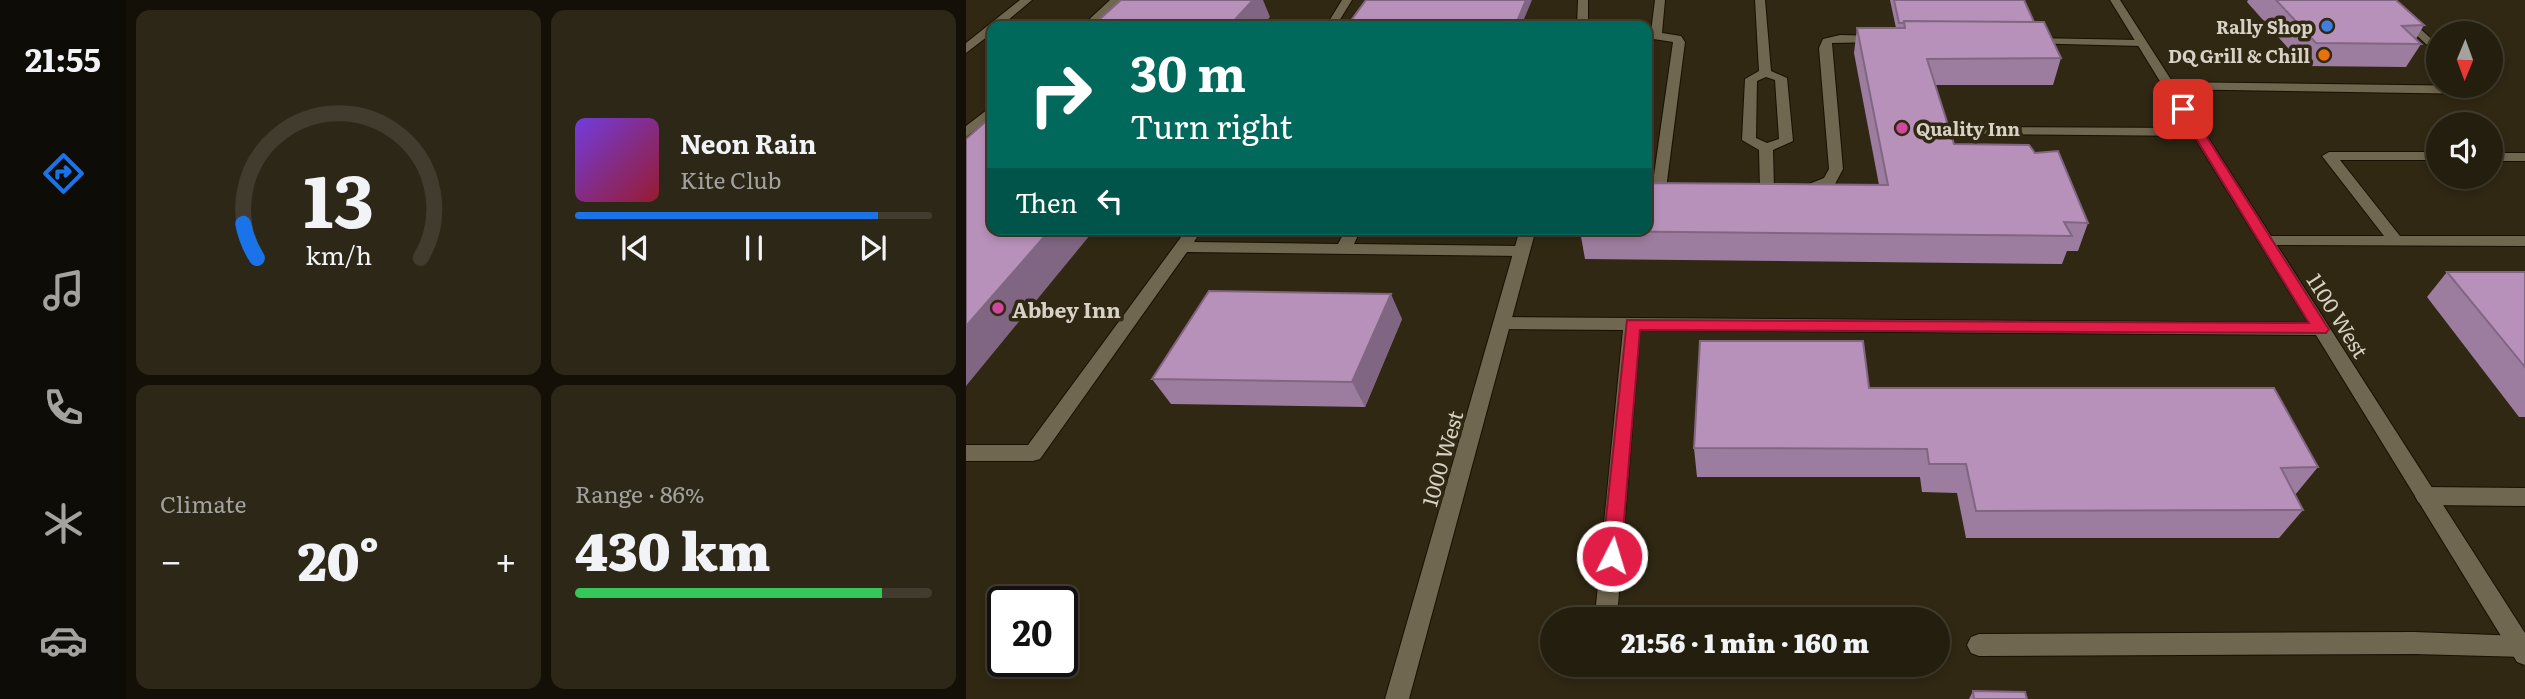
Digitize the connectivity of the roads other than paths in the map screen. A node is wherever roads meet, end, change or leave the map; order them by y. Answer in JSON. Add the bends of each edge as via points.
{"nodes":[{"id":1,"x":1027,"y":0,"type":"edge"},
{"id":2,"x":1117,"y":0,"type":"edge"},
{"id":3,"x":1347,"y":0,"type":"edge"},
{"id":4,"x":1583,"y":0,"type":"edge"},
{"id":5,"x":1660,"y":0,"type":"edge"},
{"id":6,"x":1760,"y":0,"type":"edge"},
{"id":7,"x":2115,"y":0,"type":"edge"},
{"id":8,"x":2383,"y":0,"type":"edge"},
{"id":9,"x":1001,"y":21,"type":"edge"},
{"id":10,"x":1093,"y":21,"type":"edge"},
{"id":11,"x":1334,"y":21,"type":"edge"},
{"id":12,"x":1583,"y":21,"type":"edge"},
{"id":13,"x":1652,"y":31,"type":"edge"},
{"id":14,"x":987,"y":32,"type":"edge"},
{"id":15,"x":1652,"y":35,"type":"edge"},
{"id":16,"x":1895,"y":39,"type":"edge"},
{"id":17,"x":2020,"y":41,"type":"edge"},
{"id":18,"x":2426,"y":41,"type":"edge"},
{"id":19,"x":2141,"y":43,"type":"junction"},
{"id":20,"x":966,"y":49,"type":"edge"},
{"id":21,"x":1765,"y":73,"type":"junction"},
{"id":22,"x":2169,"y":86,"type":"junction"},
{"id":23,"x":2426,"y":89,"type":"edge"},
{"id":24,"x":987,"y":114,"type":"edge"},
{"id":25,"x":1975,"y":131,"type":"dead end"},
{"id":26,"x":2198,"y":132,"type":"junction"},
{"id":27,"x":966,"y":133,"type":"edge"},
{"id":28,"x":1766,"y":148,"type":"junction"},
{"id":29,"x":2426,"y":156,"type":"edge"},
{"id":30,"x":2503,"y":157,"type":"edge"},
{"id":31,"x":2525,"y":157,"type":"edge"},
{"id":32,"x":1659,"y":189,"type":"edge"},
{"id":33,"x":1191,"y":235,"type":"edge"},
{"id":34,"x":1350,"y":235,"type":"edge"},
{"id":35,"x":1526,"y":235,"type":"edge"},
{"id":36,"x":2266,"y":241,"type":"junction"},
{"id":37,"x":2396,"y":241,"type":"junction"},
{"id":38,"x":2525,"y":241,"type":"edge"},
{"id":39,"x":1182,"y":247,"type":"junction"},
{"id":40,"x":1343,"y":249,"type":"junction"},
{"id":41,"x":1522,"y":251,"type":"junction"},
{"id":42,"x":1502,"y":323,"type":"junction"},
{"id":43,"x":1632,"y":324,"type":"junction"},
{"id":44,"x":2321,"y":329,"type":"junction"},
{"id":45,"x":966,"y":453,"type":"edge"},
{"id":46,"x":2425,"y":496,"type":"junction"},
{"id":47,"x":2525,"y":497,"type":"edge"},
{"id":48,"x":1608,"y":607,"type":"edge"},
{"id":49,"x":1979,"y":645,"type":"dead end"},
{"id":50,"x":2523,"y":650,"type":"edge"},
{"id":51,"x":1397,"y":699,"type":"edge"}],
"edges":[{"from":1,"to":9,"type":"street"},
{"from":2,"to":10,"type":"street"},
{"from":3,"to":11,"type":"street"},
{"from":4,"to":12,"type":"street"},
{"from":5,"to":13,"type":"street"},
{"from":6,"to":21,"type":"street"},
{"from":7,"to":19,"type":"street","name":"1100 West"},
{"from":8,"to":18,"type":"street"},
{"from":14,"to":20,"type":"street"},
{"from":15,"to":32,"type":"street","via":[[1679,42]]},
{"from":16,"to":28,"type":"street","via":[[1827,41],[1836,169],[1830,181],[1811,188],[1760,189]]},
{"from":17,"to":19,"type":"street"},
{"from":19,"to":22,"type":"street","name":"1100 West"},
{"from":21,"to":28,"type":"street","via":[[1751,79],[1749,140]]},
{"from":21,"to":28,"type":"street","via":[[1781,78],[1786,141]]},
{"from":22,"to":23,"type":"street"},
{"from":22,"to":26,"type":"street","name":"1100 West"},
{"from":24,"to":27,"type":"street"},
{"from":25,"to":26,"type":"street"},
{"from":26,"to":36,"type":"street","name":"1100 West"},
{"from":29,"to":37,"type":"street","via":[[2329,156]]},
{"from":30,"to":31,"type":"street"},
{"from":33,"to":39,"type":"street"},
{"from":34,"to":40,"type":"street"},
{"from":35,"to":41,"type":"street","name":"1000 West"},
{"from":36,"to":37,"type":"street"},
{"from":36,"to":44,"type":"street","name":"1100 West"},
{"from":37,"to":38,"type":"street"},
{"from":39,"to":40,"type":"street"},
{"from":39,"to":45,"type":"street","via":[[1033,453]]},
{"from":40,"to":41,"type":"street"},
{"from":41,"to":42,"type":"street","name":"1000 West"},
{"from":42,"to":43,"type":"street"},
{"from":42,"to":51,"type":"street","name":"1000 West"},
{"from":43,"to":44,"type":"street"},
{"from":43,"to":48,"type":"street"},
{"from":44,"to":46,"type":"street","name":"1100 West"},
{"from":46,"to":47,"type":"street"},
{"from":46,"to":50,"type":"street","name":"1100 West"},
{"from":49,"to":50,"type":"street","via":[[2414,643]]}]}
